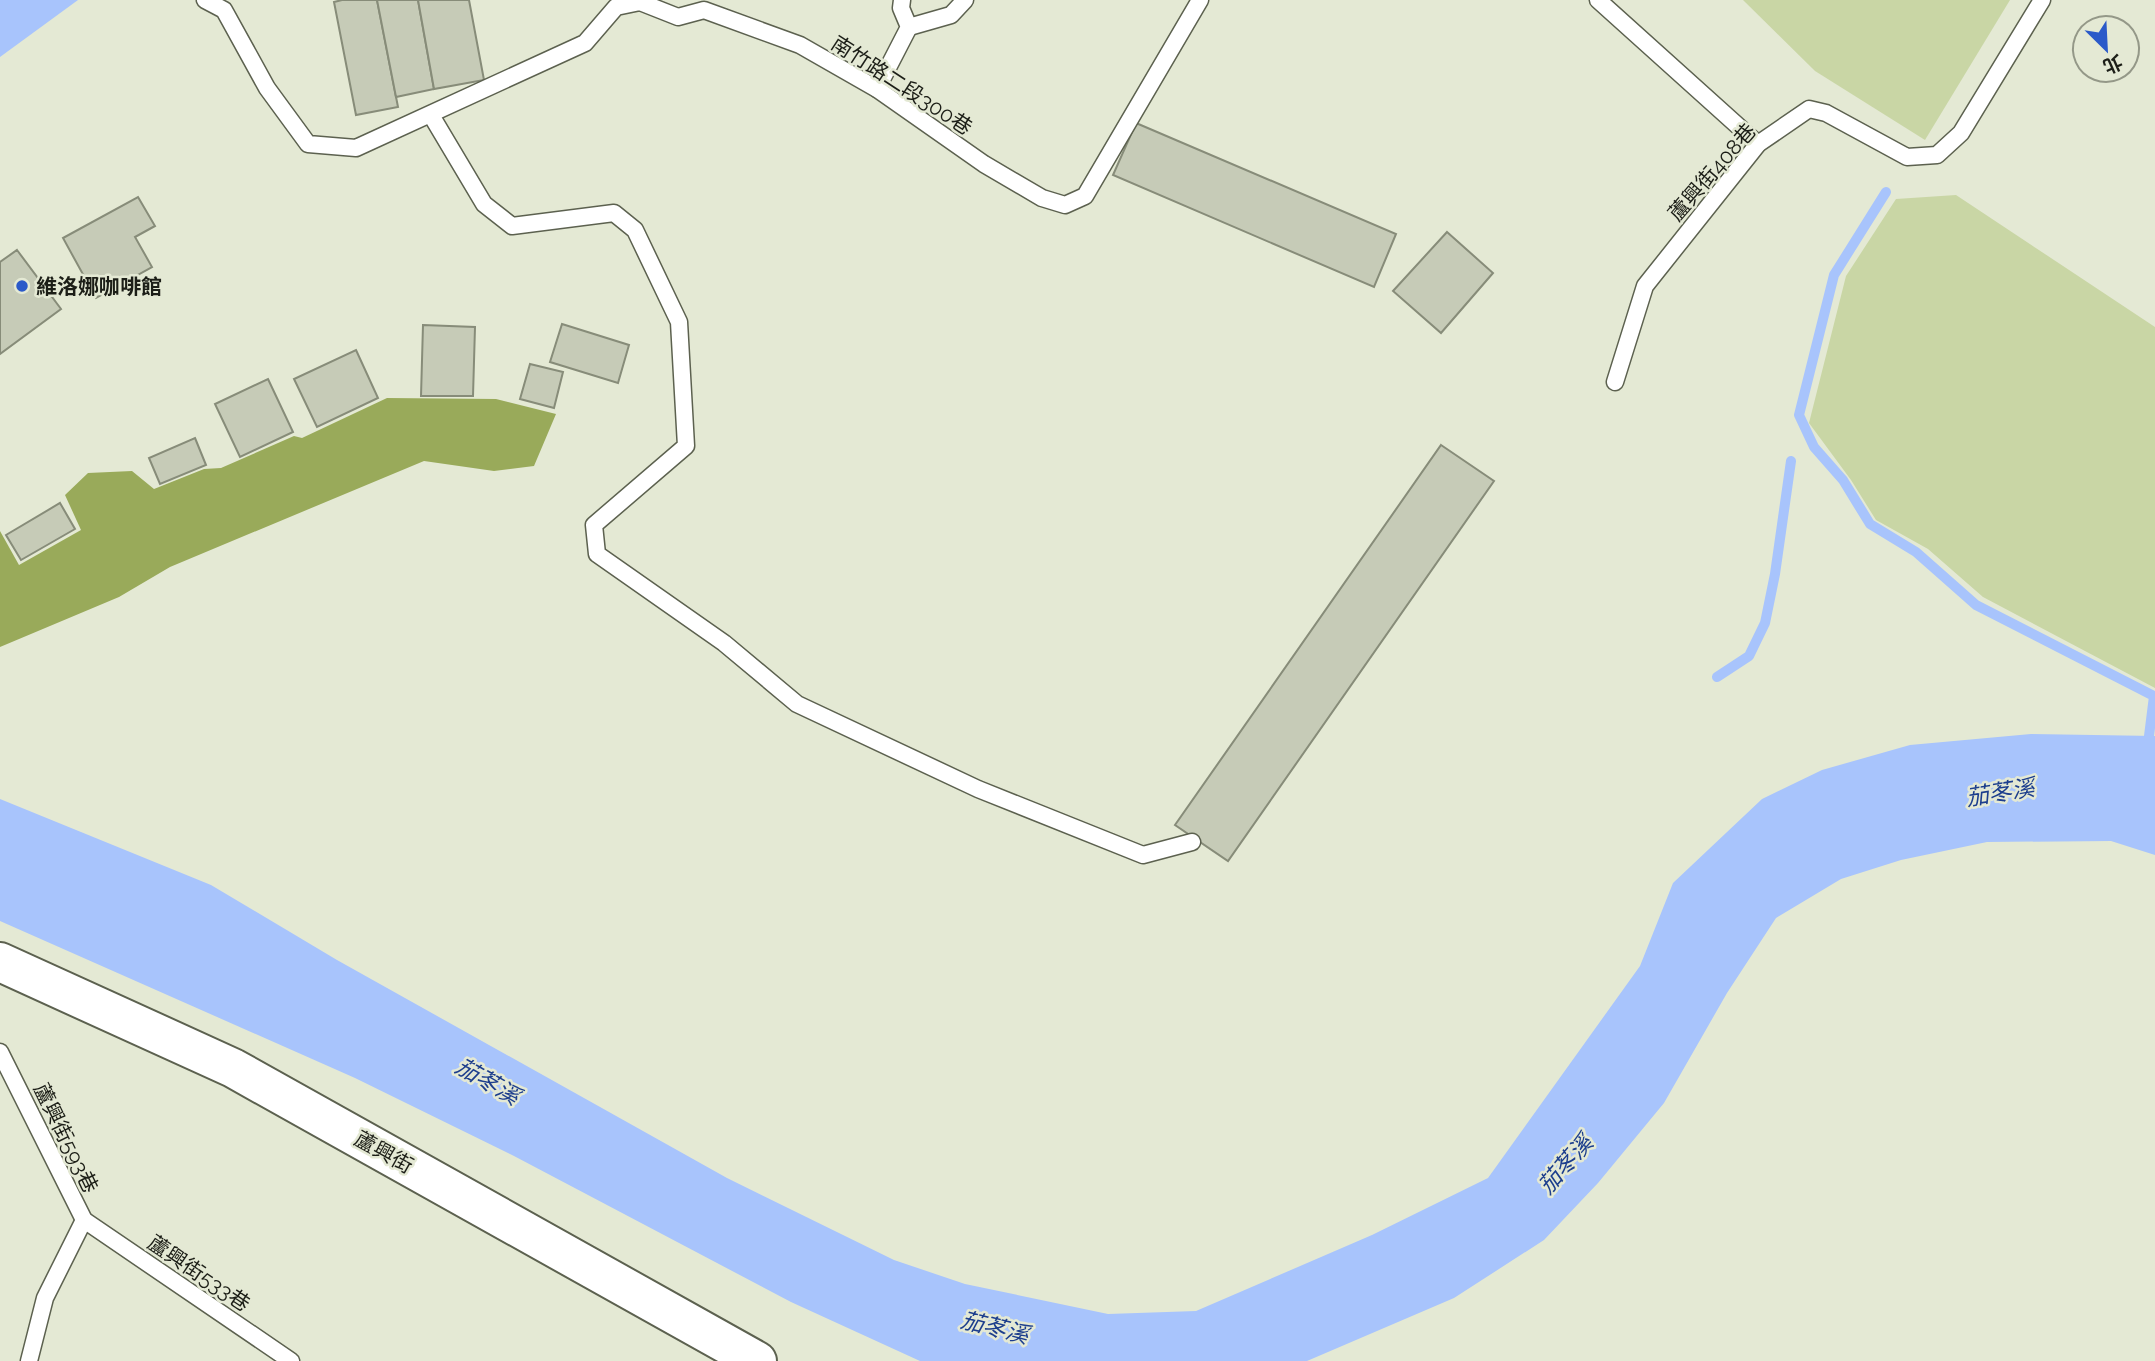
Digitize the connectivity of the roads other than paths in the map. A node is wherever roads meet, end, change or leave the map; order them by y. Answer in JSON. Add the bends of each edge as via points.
{"nodes":[{"id":1,"x":205,"y":0,"type":"edge"},
{"id":2,"x":902,"y":0,"type":"edge"},
{"id":3,"x":965,"y":0,"type":"edge"},
{"id":4,"x":1200,"y":0,"type":"edge"},
{"id":5,"x":1598,"y":0,"type":"edge"},
{"id":6,"x":2042,"y":0,"type":"edge"},
{"id":7,"x":909,"y":27,"type":"junction"},
{"id":8,"x":877,"y":89,"type":"junction"},
{"id":9,"x":432,"y":115,"type":"junction"},
{"id":10,"x":1758,"y":144,"type":"junction"},
{"id":11,"x":1615,"y":382,"type":"dead end"},
{"id":12,"x":1192,"y":842,"type":"dead end"},
{"id":13,"x":0,"y":962,"type":"edge"},
{"id":14,"x":0,"y":1052,"type":"edge"},
{"id":15,"x":84,"y":1220,"type":"junction"},
{"id":16,"x":29,"y":1361,"type":"edge"},
{"id":17,"x":291,"y":1361,"type":"edge"},
{"id":18,"x":757,"y":1361,"type":"edge"}],
"edges":[{"from":1,"to":9,"type":"lane","name":"南竹路二段300巷","via":[[224,10],[267,88],[309,144],[356,148]]},
{"from":2,"to":7,"type":"lane"},
{"from":3,"to":7,"type":"lane","via":[[951,15]]},
{"from":4,"to":8,"type":"lane","name":"南竹路二段300巷","via":[[1085,196],[1065,205],[1042,198],[984,164]]},
{"from":5,"to":10,"type":"lane"},
{"from":6,"to":10,"type":"lane","name":"蘆興街408巷","via":[[1961,133],[1937,155],[1907,157],[1826,113],[1809,109]]},
{"from":7,"to":8,"type":"lane"},
{"from":8,"to":9,"type":"lane","name":"南竹路二段300巷","via":[[800,45],[716,14],[704,10],[678,17],[640,2],[616,7],[585,43]]},
{"from":9,"to":12,"type":"lane","via":[[484,204],[512,226],[614,213],[635,230],[679,323],[686,446],[594,525],[597,554],[724,643],[797,704],[978,789],[1143,855]]},
{"from":10,"to":11,"type":"lane","name":"蘆興街408巷","via":[[1645,286]]},
{"from":13,"to":18,"type":"street","name":"蘆興街","via":[[233,1068]]},
{"from":14,"to":15,"type":"lane","name":"蘆興街593巷"},
{"from":15,"to":16,"type":"lane","name":"蘆興街593巷","via":[[45,1298]]},
{"from":15,"to":17,"type":"lane","name":"蘆興街533巷"}]}
